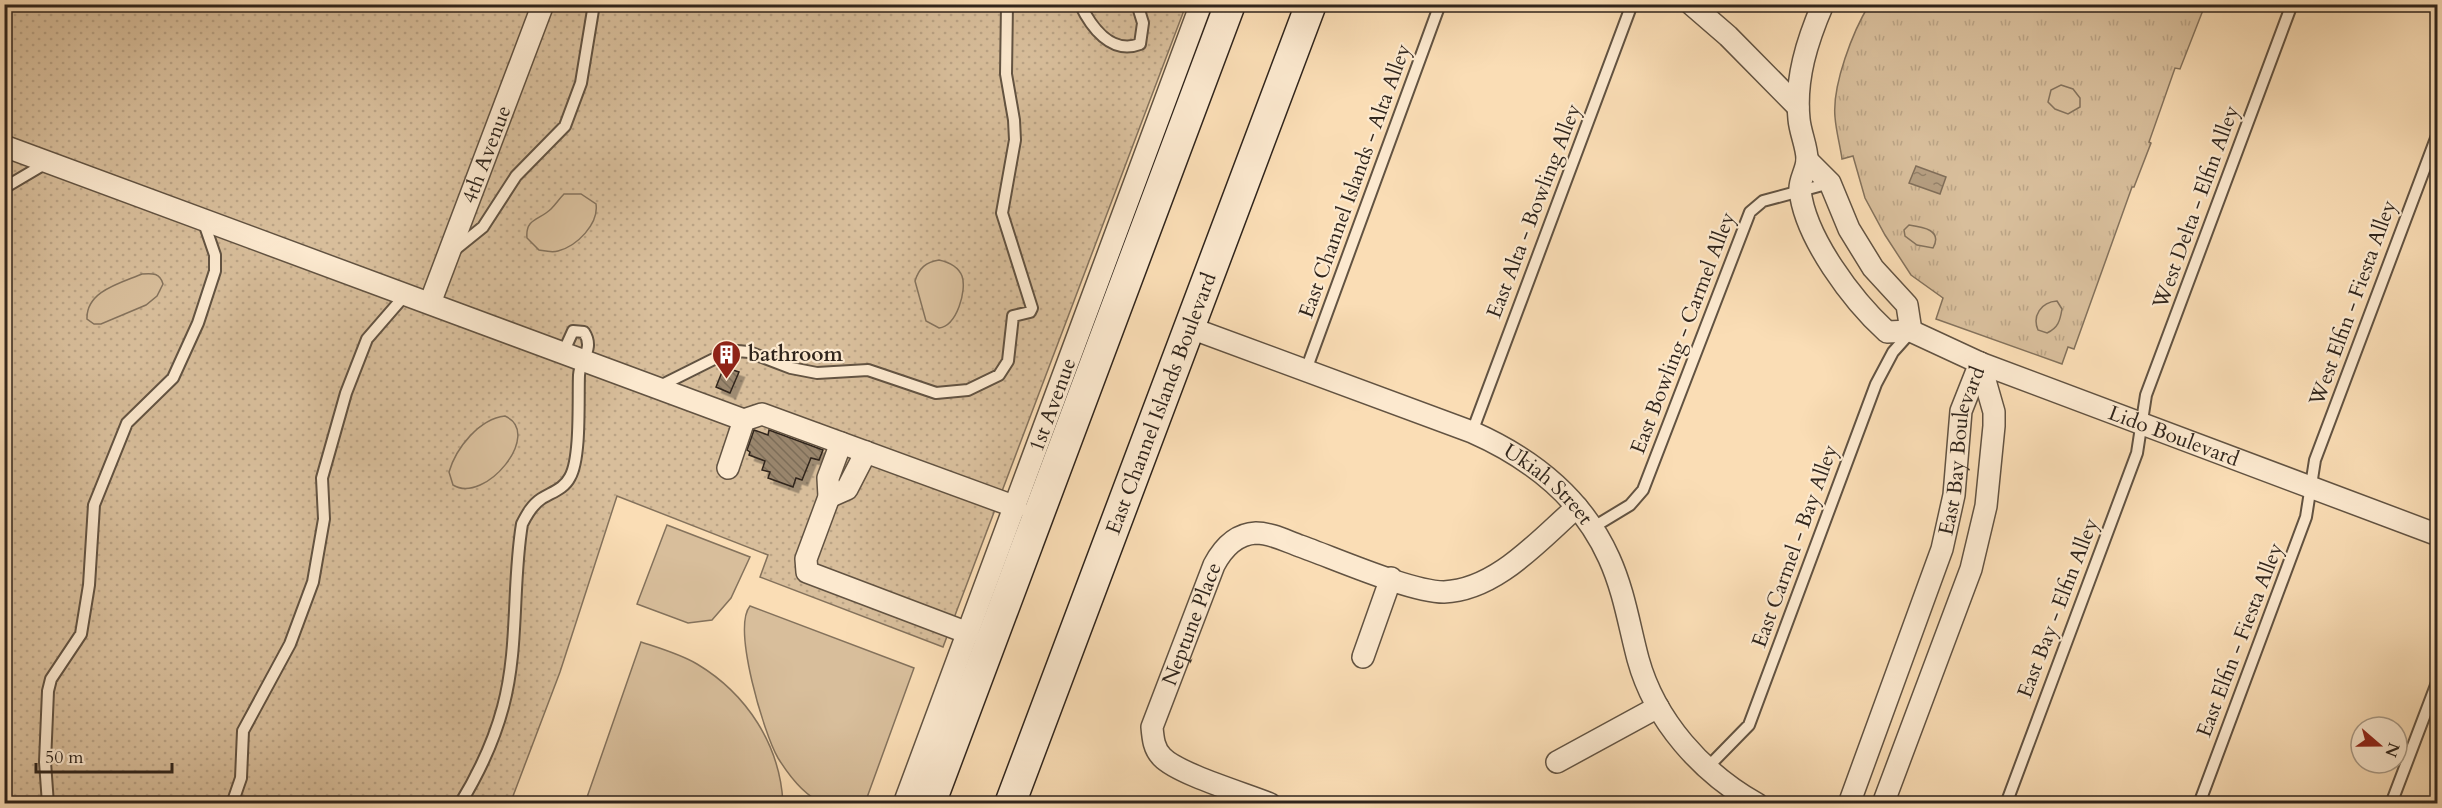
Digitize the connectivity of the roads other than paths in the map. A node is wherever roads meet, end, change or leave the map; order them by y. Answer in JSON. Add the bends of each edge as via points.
{"nodes":[{"id":1,"x":543,"y":4,"type":"edge"},
{"id":2,"x":594,"y":4,"type":"edge"},
{"id":3,"x":1007,"y":4,"type":"edge"},
{"id":4,"x":1080,"y":4,"type":"edge"},
{"id":5,"x":1201,"y":4,"type":"edge"},
{"id":6,"x":1230,"y":4,"type":"edge"},
{"id":7,"x":1311,"y":4,"type":"edge"},
{"id":8,"x":1440,"y":4,"type":"edge"},
{"id":9,"x":1632,"y":4,"type":"edge"},
{"id":10,"x":1691,"y":4,"type":"edge"},
{"id":11,"x":1823,"y":4,"type":"edge"},
{"id":12,"x":2292,"y":4,"type":"edge"},
{"id":13,"x":1139,"y":7,"type":"edge"},
{"id":14,"x":1798,"y":107,"type":"junction"},
{"id":15,"x":2438,"y":133,"type":"edge"},
{"id":16,"x":4,"y":146,"type":"edge"},
{"id":17,"x":1807,"y":159,"type":"junction"},
{"id":18,"x":48,"y":162,"type":"junction"},
{"id":19,"x":1830,"y":183,"type":"junction"},
{"id":20,"x":4,"y":188,"type":"edge"},
{"id":21,"x":1799,"y":189,"type":"junction"},
{"id":22,"x":202,"y":219,"type":"junction"},
{"id":23,"x":449,"y":254,"type":"junction"},
{"id":24,"x":406,"y":294,"type":"junction"},
{"id":25,"x":430,"y":303,"type":"junction"},
{"id":26,"x":1188,"y":327,"type":"junction"},
{"id":27,"x":1911,"y":331,"type":"junction"},
{"id":28,"x":585,"y":362,"type":"junction"},
{"id":29,"x":1980,"y":363,"type":"junction"},
{"id":30,"x":1306,"y":370,"type":"junction"},
{"id":31,"x":656,"y":388,"type":"junction"},
{"id":32,"x":744,"y":420,"type":"junction"},
{"id":33,"x":2142,"y":425,"type":"junction"},
{"id":34,"x":1472,"y":432,"type":"junction"},
{"id":35,"x":841,"y":443,"type":"junction"},
{"id":36,"x":866,"y":452,"type":"junction"},
{"id":37,"x":728,"y":468,"type":"dead end"},
{"id":38,"x":2311,"y":488,"type":"junction"},
{"id":39,"x":829,"y":497,"type":"junction"},
{"id":40,"x":1016,"y":507,"type":"junction"},
{"id":41,"x":1577,"y":507,"type":"junction"},
{"id":42,"x":1592,"y":528,"type":"junction"},
{"id":43,"x":2438,"y":535,"type":"edge"},
{"id":44,"x":1391,"y":578,"type":"junction"},
{"id":45,"x":968,"y":633,"type":"junction"},
{"id":46,"x":1363,"y":657,"type":"dead end"},
{"id":47,"x":2438,"y":680,"type":"edge"},
{"id":48,"x":1658,"y":706,"type":"junction"},
{"id":49,"x":1557,"y":762,"type":"dead end"},
{"id":50,"x":1707,"y":768,"type":"junction"},
{"id":51,"x":48,"y":804,"type":"edge"},
{"id":52,"x":232,"y":804,"type":"edge"},
{"id":53,"x":460,"y":804,"type":"edge"},
{"id":54,"x":904,"y":804,"type":"edge"},
{"id":55,"x":930,"y":804,"type":"edge"},
{"id":56,"x":1010,"y":804,"type":"edge"},
{"id":57,"x":1270,"y":804,"type":"edge"},
{"id":58,"x":1757,"y":804,"type":"edge"},
{"id":59,"x":1849,"y":804,"type":"edge"},
{"id":60,"x":1883,"y":804,"type":"edge"},
{"id":61,"x":2006,"y":804,"type":"edge"},
{"id":62,"x":2199,"y":804,"type":"edge"},
{"id":63,"x":2391,"y":804,"type":"edge"}],
"edges":[{"from":1,"to":23,"type":"street","name":"4th Avenue"},
{"from":2,"to":23,"type":"lane","via":[[581,83],[565,126],[516,176],[483,227]]},
{"from":3,"to":31,"type":"lane","via":[[1006,74],[1015,140],[1002,213],[1032,308],[1013,316],[1008,361],[999,375],[968,390],[936,393],[868,370],[817,373],[737,351]]},
{"from":4,"to":13,"type":"lane","via":[[1096,32],[1110,42],[1132,47],[1140,44],[1143,34]]},
{"from":5,"to":40,"type":"street","name":"1st Avenue"},
{"from":6,"to":55,"type":"main road"},
{"from":7,"to":26,"type":"main road","name":"East Channel Islands Boulevard"},
{"from":8,"to":30,"type":"lane","name":"East Channel Islands - Alta Alley"},
{"from":9,"to":34,"type":"lane","name":"East Alta - Bowling Alley"},
{"from":10,"to":14,"type":"street","via":[[1735,42]]},
{"from":11,"to":14,"type":"street","via":[[1807,44]]},
{"from":12,"to":33,"type":"lane","name":"West Delta - Elfin Alley","via":[[2146,395]]},
{"from":14,"to":17,"type":"street"},
{"from":15,"to":38,"type":"lane","name":"West Elfin - Fiesta Alley","via":[[2315,460]]},
{"from":16,"to":18,"type":"street"},
{"from":17,"to":19,"type":"street"},
{"from":17,"to":21,"type":"street"},
{"from":18,"to":20,"type":"lane"},
{"from":18,"to":22,"type":"street"},
{"from":19,"to":21,"type":"lane","name":"East Bowling - Carmel Alley"},
{"from":19,"to":27,"type":"street","via":[[1860,249],[1907,305]]},
{"from":21,"to":27,"type":"street","name":"Lido Boulevard","via":[[1815,233],[1844,285],[1887,332]]},
{"from":21,"to":42,"type":"lane","name":"East Bowling - Carmel Alley","via":[[1762,201],[1750,212],[1643,490],[1630,504]]},
{"from":22,"to":24,"type":"street"},
{"from":22,"to":51,"type":"lane","via":[[215,255],[215,271],[198,323],[173,378],[128,423],[94,505],[89,585],[81,634],[51,679],[48,691]]},
{"from":23,"to":25,"type":"street","name":"4th Avenue"},
{"from":24,"to":25,"type":"street"},
{"from":24,"to":52,"type":"lane","via":[[368,339],[346,393],[322,478],[324,519],[314,582],[290,644],[243,730],[241,778]]},
{"from":25,"to":28,"type":"street"},
{"from":26,"to":30,"type":"street","name":"Ukiah Street"},
{"from":26,"to":56,"type":"main road","name":"East Channel Islands Boulevard"},
{"from":27,"to":29,"type":"street","name":"Lido Boulevard"},
{"from":27,"to":50,"type":"lane","name":"East Carmel - Bay Alley","via":[[1893,352],[1876,384],[1749,725]]},
{"from":28,"to":31,"type":"street"},
{"from":28,"to":53,"type":"lane","via":[[580,371],[571,476],[562,488],[529,510],[522,524],[504,706],[490,747]]},
{"from":29,"to":33,"type":"street","name":"Lido Boulevard"},
{"from":29,"to":59,"type":"street","name":"East Bay Boulevard","via":[[1961,411],[1954,495],[1942,549]]},
{"from":29,"to":60,"type":"street","name":"East Bay Boulevard","via":[[1994,412],[1983,524],[1961,598]]},
{"from":30,"to":34,"type":"street","name":"Ukiah Street"},
{"from":31,"to":32,"type":"street"},
{"from":32,"to":35,"type":"street","via":[[762,414]]},
{"from":32,"to":37,"type":"street"},
{"from":33,"to":38,"type":"street","name":"Lido Boulevard"},
{"from":33,"to":61,"type":"lane","name":"East Bay - Elfin Alley","via":[[2137,453]]},
{"from":34,"to":41,"type":"street","name":"Ukiah Street","via":[[1525,459]]},
{"from":35,"to":36,"type":"street"},
{"from":35,"to":39,"type":"street","via":[[828,478]]},
{"from":36,"to":39,"type":"street","via":[[847,489]]},
{"from":36,"to":40,"type":"street"},
{"from":38,"to":43,"type":"street","name":"Lido Boulevard"},
{"from":38,"to":62,"type":"lane","name":"East Elfin - Fiesta Alley","via":[[2307,517]]},
{"from":39,"to":45,"type":"street","via":[[806,559],[807,572]]},
{"from":40,"to":45,"type":"street","name":"1st Avenue"},
{"from":41,"to":42,"type":"street","name":"Ukiah Street"},
{"from":41,"to":44,"type":"street","name":"Neptune Place","via":[[1508,566],[1465,588],[1428,590]]},
{"from":42,"to":48,"type":"street","name":"Ukiah Street","via":[[1618,581],[1638,659]]},
{"from":44,"to":46,"type":"street"},
{"from":44,"to":57,"type":"street","name":"Neptune Place","via":[[1269,534],[1241,537],[1219,555],[1152,727],[1153,739],[1157,750],[1173,765]]},
{"from":45,"to":54,"type":"street","name":"1st Avenue"},
{"from":47,"to":63,"type":"lane"},
{"from":48,"to":49,"type":"street"},
{"from":48,"to":50,"type":"street","name":"Ukiah Street"},
{"from":50,"to":58,"type":"street","name":"Ukiah Street"}]}
